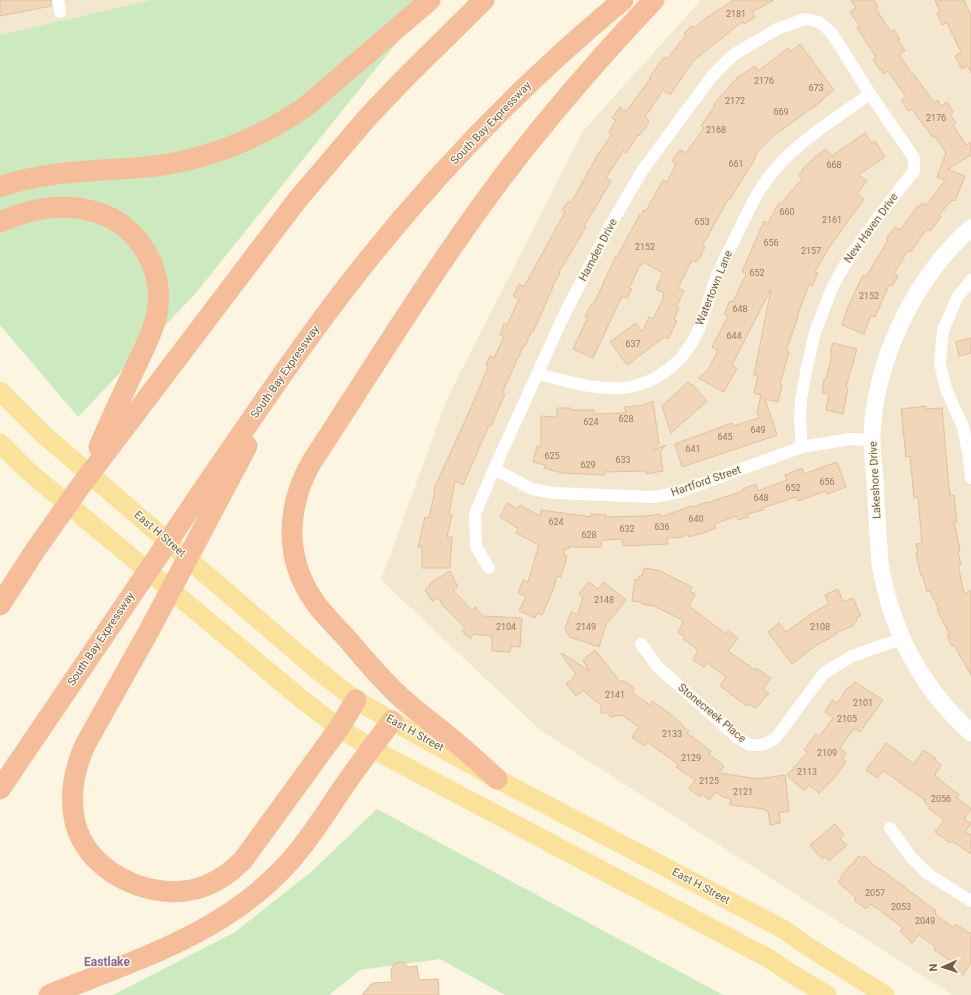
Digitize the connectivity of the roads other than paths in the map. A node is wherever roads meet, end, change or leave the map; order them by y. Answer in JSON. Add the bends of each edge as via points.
{"nodes":[{"id":1,"x":58,"y":0,"type":"edge"},
{"id":2,"x":430,"y":0,"type":"edge"},
{"id":3,"x":484,"y":0,"type":"edge"},
{"id":4,"x":622,"y":0,"type":"edge"},
{"id":5,"x":654,"y":0,"type":"edge"},
{"id":6,"x":60,"y":12,"type":"dead end"},
{"id":7,"x":831,"y":32,"type":"joint"},
{"id":8,"x":870,"y":94,"type":"junction"},
{"id":9,"x":0,"y":187,"type":"edge"},
{"id":10,"x":0,"y":222,"type":"edge"},
{"id":11,"x":971,"y":228,"type":"edge"},
{"id":12,"x":971,"y":280,"type":"edge"},
{"id":13,"x":292,"y":361,"type":"junction"},
{"id":14,"x":537,"y":374,"type":"junction"},
{"id":15,"x":0,"y":391,"type":"edge"},
{"id":16,"x":123,"y":413,"type":"junction"},
{"id":17,"x":872,"y":440,"type":"junction"},
{"id":18,"x":0,"y":443,"type":"edge"},
{"id":19,"x":802,"y":447,"type":"junction"},
{"id":20,"x":494,"y":469,"type":"junction"},
{"id":21,"x":971,"y":478,"type":"edge"},
{"id":22,"x":489,"y":568,"type":"dead end"},
{"id":23,"x":0,"y":605,"type":"edge"},
{"id":24,"x":901,"y":638,"type":"junction"},
{"id":25,"x":641,"y":644,"type":"dead end"},
{"id":26,"x":356,"y":700,"type":"junction"},
{"id":27,"x":392,"y":721,"type":"junction"},
{"id":28,"x":339,"y":728,"type":"junction"},
{"id":29,"x":971,"y":733,"type":"edge"},
{"id":30,"x":371,"y":748,"type":"junction"},
{"id":31,"x":497,"y":779,"type":"junction"},
{"id":32,"x":0,"y":788,"type":"edge"},
{"id":33,"x":890,"y":828,"type":"dead end"},
{"id":34,"x":971,"y":901,"type":"edge"},
{"id":35,"x":49,"y":995,"type":"edge"},
{"id":36,"x":827,"y":995,"type":"edge"},
{"id":37,"x":885,"y":995,"type":"edge"}],
"edges":[{"from":1,"to":6,"type":"street"},
{"from":2,"to":9,"type":"highway","via":[[304,108],[245,142],[180,162],[36,177]]},
{"from":3,"to":16,"type":"highway","via":[[404,79],[327,164]]},
{"from":4,"to":13,"type":"highway","name":"South Bay Expressway","via":[[533,80],[459,155],[388,234]]},
{"from":5,"to":31,"type":"highway","via":[[561,103],[476,215],[311,463],[304,476],[292,516],[292,545],[299,572],[320,609],[404,700]]},
{"from":7,"to":8,"type":"street","name":"New Haven Drive"},
{"from":7,"to":14,"type":"street","name":"Hamden Drive","via":[[819,22],[805,19],[777,29],[733,55],[712,76],[642,171],[567,309]]},
{"from":8,"to":14,"type":"street","name":"Watertown Lane","via":[[800,144],[761,188],[716,278],[691,345],[677,362],[656,379],[622,388],[600,388]]},
{"from":8,"to":19,"type":"street","name":"New Haven Drive","via":[[914,158],[914,171],[849,258],[831,292],[815,332],[801,399]]},
{"from":10,"to":16,"type":"highway","via":[[39,209],[85,209],[118,222],[143,246],[150,257],[157,279],[157,314]]},
{"from":11,"to":17,"type":"street","name":"Lakeshore Drive","via":[[931,272],[904,316],[894,339],[879,389]]},
{"from":12,"to":21,"type":"street","via":[[956,298],[942,330],[940,362],[946,389],[963,427]]},
{"from":13,"to":28,"type":"highway","via":[[150,629],[85,745],[75,770],[73,784],[75,824],[86,846],[97,860],[121,879],[144,888],[167,892],[202,887],[224,876],[250,850]]},
{"from":13,"to":32,"type":"highway","name":"South Bay Expressway"},
{"from":14,"to":20,"type":"street","name":"Hamden Drive"},
{"from":15,"to":26,"type":"main road","name":"East H Street","via":[[44,435],[316,669]]},
{"from":16,"to":23,"type":"highway","via":[[82,484]]},
{"from":17,"to":19,"type":"street","name":"Hartford Street","via":[[850,439]]},
{"from":17,"to":24,"type":"street","name":"Lakeshore Drive","via":[[880,564],[888,602]]},
{"from":18,"to":28,"type":"main road","via":[[28,471]]},
{"from":19,"to":20,"type":"street","name":"Hartford Street","via":[[679,492],[654,496],[554,493],[532,489]]},
{"from":20,"to":22,"type":"street","name":"Hamden Drive","via":[[475,514],[476,547]]},
{"from":24,"to":25,"type":"street","name":"Stonecreek Place","via":[[852,656],[824,673],[775,739],[762,746],[750,745],[738,738],[658,668]]},
{"from":24,"to":29,"type":"street","name":"Lakeshore Drive","via":[[925,681],[940,701]]},
{"from":26,"to":27,"type":"main road","name":"East H Street"},
{"from":26,"to":28,"type":"highway"},
{"from":27,"to":30,"type":"highway"},
{"from":27,"to":31,"type":"main road","name":"East H Street"},
{"from":28,"to":30,"type":"main road"},
{"from":30,"to":35,"type":"highway","via":[[304,845],[275,877],[242,905],[186,939]]},
{"from":30,"to":36,"type":"main road","via":[[768,958]]},
{"from":31,"to":37,"type":"main road","name":"East H Street","via":[[783,929]]},
{"from":33,"to":34,"type":"street","via":[[910,856],[928,874]]}]}
